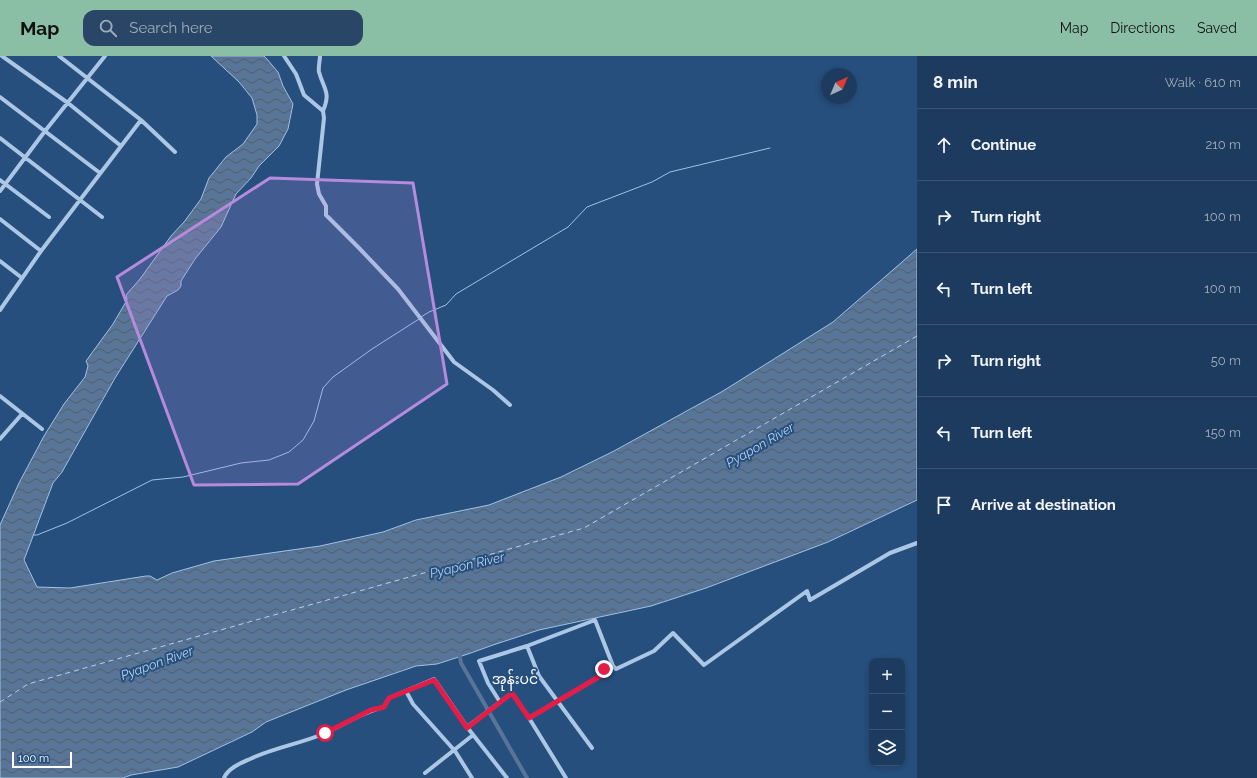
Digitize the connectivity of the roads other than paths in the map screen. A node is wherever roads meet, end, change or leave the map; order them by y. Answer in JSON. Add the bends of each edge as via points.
{"nodes":[{"id":1,"x":2,"y":56,"type":"edge"},
{"id":2,"x":59,"y":56,"type":"edge"},
{"id":3,"x":105,"y":56,"type":"edge"},
{"id":4,"x":284,"y":56,"type":"edge"},
{"id":5,"x":320,"y":56,"type":"edge"},
{"id":6,"x":87,"y":77,"type":"junction"},
{"id":7,"x":0,"y":97,"type":"edge"},
{"id":8,"x":68,"y":103,"type":"junction"},
{"id":9,"x":323,"y":111,"type":"junction"},
{"id":10,"x":141,"y":120,"type":"junction"},
{"id":11,"x":45,"y":131,"type":"junction"},
{"id":12,"x":0,"y":138,"type":"edge"},
{"id":13,"x":121,"y":146,"type":"junction"},
{"id":14,"x":175,"y":152,"type":"dead end"},
{"id":15,"x":25,"y":158,"type":"junction"},
{"id":16,"x":100,"y":173,"type":"junction"},
{"id":17,"x":0,"y":180,"type":"edge"},
{"id":18,"x":5,"y":184,"type":"junction"},
{"id":19,"x":0,"y":191,"type":"edge"},
{"id":20,"x":80,"y":200,"type":"junction"},
{"id":21,"x":50,"y":217,"type":"dead end"},
{"id":22,"x":102,"y":218,"type":"dead end"},
{"id":23,"x":0,"y":219,"type":"edge"},
{"id":24,"x":41,"y":251,"type":"junction"},
{"id":25,"x":0,"y":261,"type":"edge"},
{"id":26,"x":22,"y":278,"type":"junction"},
{"id":27,"x":0,"y":302,"type":"edge"},
{"id":28,"x":4,"y":305,"type":"junction"},
{"id":29,"x":0,"y":310,"type":"edge"},
{"id":30,"x":0,"y":396,"type":"edge"},
{"id":31,"x":510,"y":405,"type":"dead end"},
{"id":32,"x":22,"y":414,"type":"junction"},
{"id":33,"x":42,"y":429,"type":"dead end"},
{"id":34,"x":0,"y":439,"type":"edge"},
{"id":35,"x":917,"y":542,"type":"edge"},
{"id":36,"x":527,"y":646,"type":"junction"},
{"id":37,"x":613,"y":666,"type":"junction"},
{"id":38,"x":406,"y":691,"type":"junction"},
{"id":39,"x":558,"y":701,"type":"junction"},
{"id":40,"x":500,"y":702,"type":"junction"},
{"id":41,"x":529,"y":718,"type":"junction"},
{"id":42,"x":467,"y":728,"type":"junction"},
{"id":43,"x":473,"y":735,"type":"junction"},
{"id":44,"x":592,"y":748,"type":"dead end"},
{"id":45,"x":455,"y":750,"type":"junction"},
{"id":46,"x":425,"y":773,"type":"dead end"},
{"id":47,"x":224,"y":778,"type":"edge"},
{"id":48,"x":472,"y":778,"type":"edge"},
{"id":49,"x":506,"y":778,"type":"edge"},
{"id":50,"x":566,"y":778,"type":"edge"}],
"edges":[{"from":1,"to":8,"type":"street"},
{"from":2,"to":6,"type":"street"},
{"from":3,"to":6,"type":"street"},
{"from":4,"to":9,"type":"street","via":[[296,74],[304,96]]},
{"from":5,"to":9,"type":"street","via":[[319,70],[328,94],[328,102]]},
{"from":6,"to":8,"type":"street"},
{"from":6,"to":10,"type":"street"},
{"from":7,"to":11,"type":"street"},
{"from":8,"to":11,"type":"street"},
{"from":8,"to":13,"type":"street"},
{"from":9,"to":31,"type":"street","via":[[317,184],[326,206],[326,213],[398,289],[454,362]]},
{"from":10,"to":13,"type":"street"},
{"from":10,"to":14,"type":"street"},
{"from":11,"to":15,"type":"street"},
{"from":11,"to":16,"type":"street"},
{"from":12,"to":15,"type":"street"},
{"from":13,"to":16,"type":"street"},
{"from":15,"to":18,"type":"street"},
{"from":15,"to":20,"type":"street"},
{"from":16,"to":20,"type":"street"},
{"from":17,"to":18,"type":"street"},
{"from":18,"to":19,"type":"street"},
{"from":18,"to":21,"type":"street"},
{"from":20,"to":22,"type":"street"},
{"from":20,"to":24,"type":"street"},
{"from":23,"to":24,"type":"street"},
{"from":24,"to":26,"type":"street"},
{"from":25,"to":26,"type":"street"},
{"from":26,"to":28,"type":"street"},
{"from":27,"to":28,"type":"street"},
{"from":28,"to":29,"type":"street"},
{"from":30,"to":32,"type":"street"},
{"from":32,"to":33,"type":"street"},
{"from":32,"to":34,"type":"street"},
{"from":35,"to":37,"type":"street","via":[[890,553],[810,600],[807,590],[704,665],[673,633],[654,651],[616,669]]},
{"from":36,"to":37,"type":"street","via":[[595,620]]},
{"from":36,"to":39,"type":"street","via":[[539,676]]},
{"from":36,"to":40,"type":"street","via":[[479,661],[488,683]]},
{"from":37,"to":39,"type":"street","via":[[604,669],[602,675]]},
{"from":38,"to":42,"type":"street","via":[[434,680]]},
{"from":38,"to":45,"type":"street","via":[[413,704]]},
{"from":38,"to":47,"type":"street","via":[[389,698],[384,707],[371,710],[325,733],[251,759],[226,772]]},
{"from":39,"to":41,"type":"street"},
{"from":39,"to":44,"type":"street"},
{"from":40,"to":41,"type":"street","via":[[512,693]]},
{"from":40,"to":42,"type":"street"},
{"from":41,"to":50,"type":"street"},
{"from":42,"to":43,"type":"street"},
{"from":43,"to":45,"type":"street"},
{"from":43,"to":49,"type":"street"},
{"from":45,"to":46,"type":"street"},
{"from":45,"to":48,"type":"street"}]}
